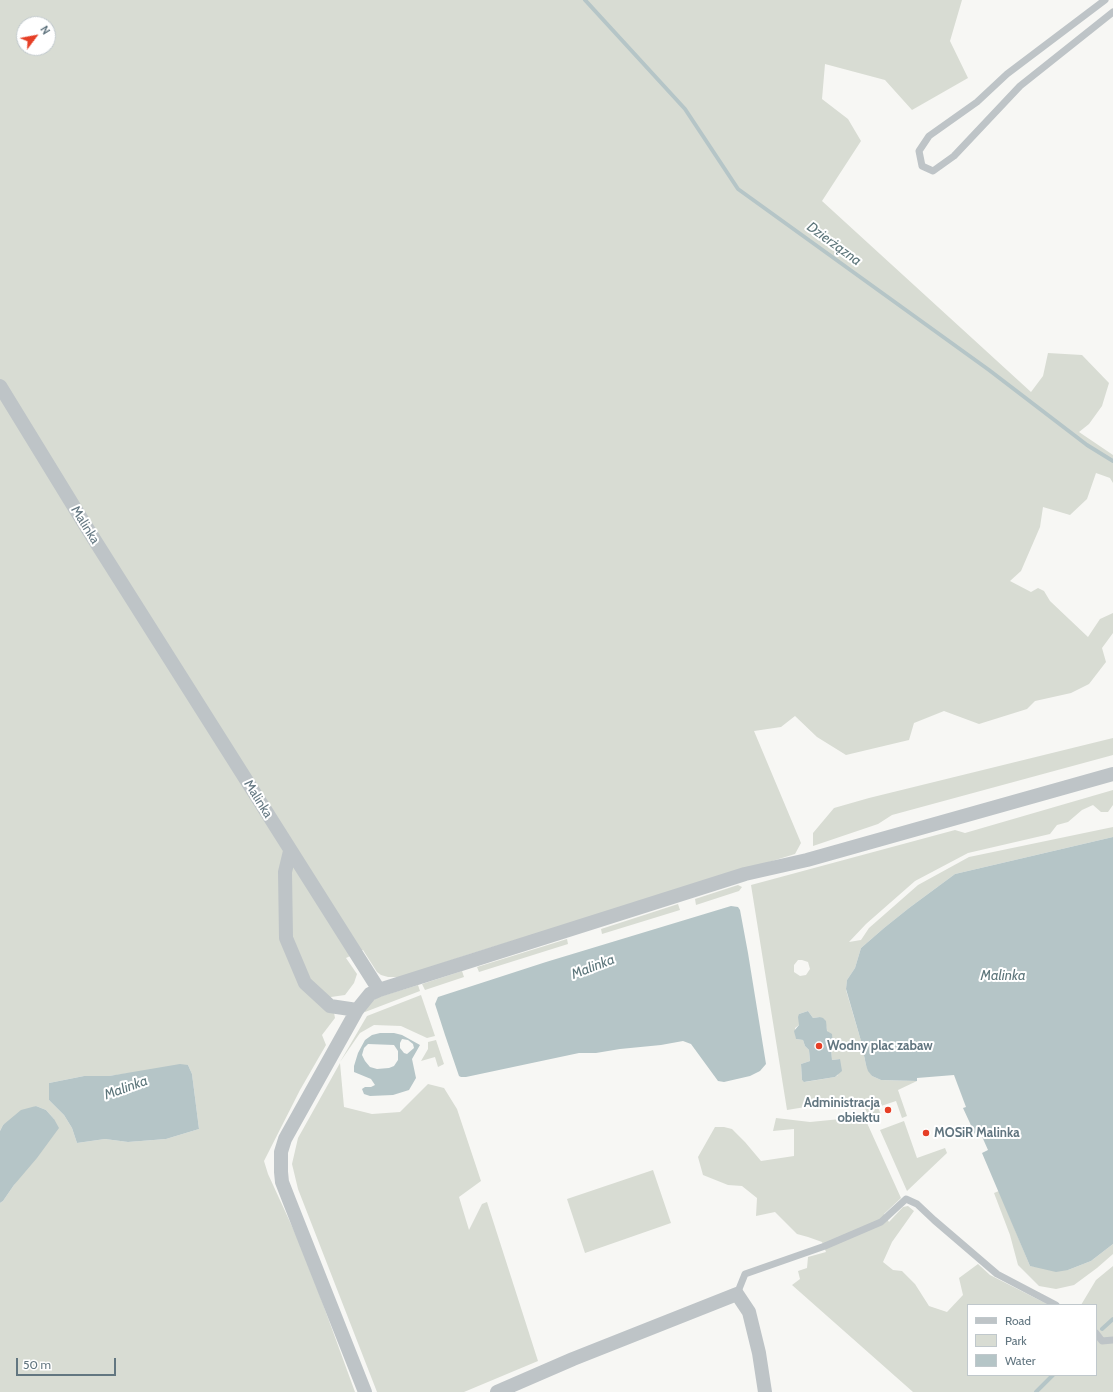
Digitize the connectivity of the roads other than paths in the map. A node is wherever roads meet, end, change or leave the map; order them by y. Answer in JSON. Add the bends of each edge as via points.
{"nodes":[{"id":1,"x":1105,"y":0,"type":"edge"},
{"id":2,"x":1113,"y":12,"type":"edge"},
{"id":3,"x":0,"y":386,"type":"edge"},
{"id":4,"x":1113,"y":774,"type":"edge"},
{"id":5,"x":290,"y":851,"type":"junction"},
{"id":6,"x":379,"y":990,"type":"junction"},
{"id":7,"x":357,"y":1010,"type":"junction"},
{"id":8,"x":737,"y":1294,"type":"junction"},
{"id":9,"x":1054,"y":1304,"type":"edge"},
{"id":10,"x":1097,"y":1334,"type":"edge"},
{"id":11,"x":1113,"y":1340,"type":"edge"},
{"id":12,"x":365,"y":1392,"type":"edge"},
{"id":13,"x":497,"y":1392,"type":"edge"},
{"id":14,"x":765,"y":1392,"type":"edge"}],
"edges":[{"from":1,"to":2,"type":"lane","via":[[1007,74],[977,102],[929,136],[918,151],[922,166],[933,171],[954,156],[1020,86]]},
{"from":3,"to":5,"type":"street","name":"Malinka"},
{"from":4,"to":6,"type":"street","via":[[807,860],[745,874]]},
{"from":5,"to":6,"type":"street","name":"Malinka"},
{"from":5,"to":7,"type":"street","via":[[285,872],[286,938],[305,983],[330,1006]]},
{"from":6,"to":7,"type":"street","via":[[370,994]]},
{"from":7,"to":12,"type":"street","via":[[285,1139],[281,1152],[280,1172]]},
{"from":8,"to":9,"type":"lane","via":[[745,1274],[825,1246],[881,1222],[906,1198],[917,1204],[997,1274]]},
{"from":8,"to":13,"type":"street"},
{"from":8,"to":14,"type":"street","via":[[749,1312]]},
{"from":10,"to":11,"type":"lane","via":[[1102,1341]]}]}
